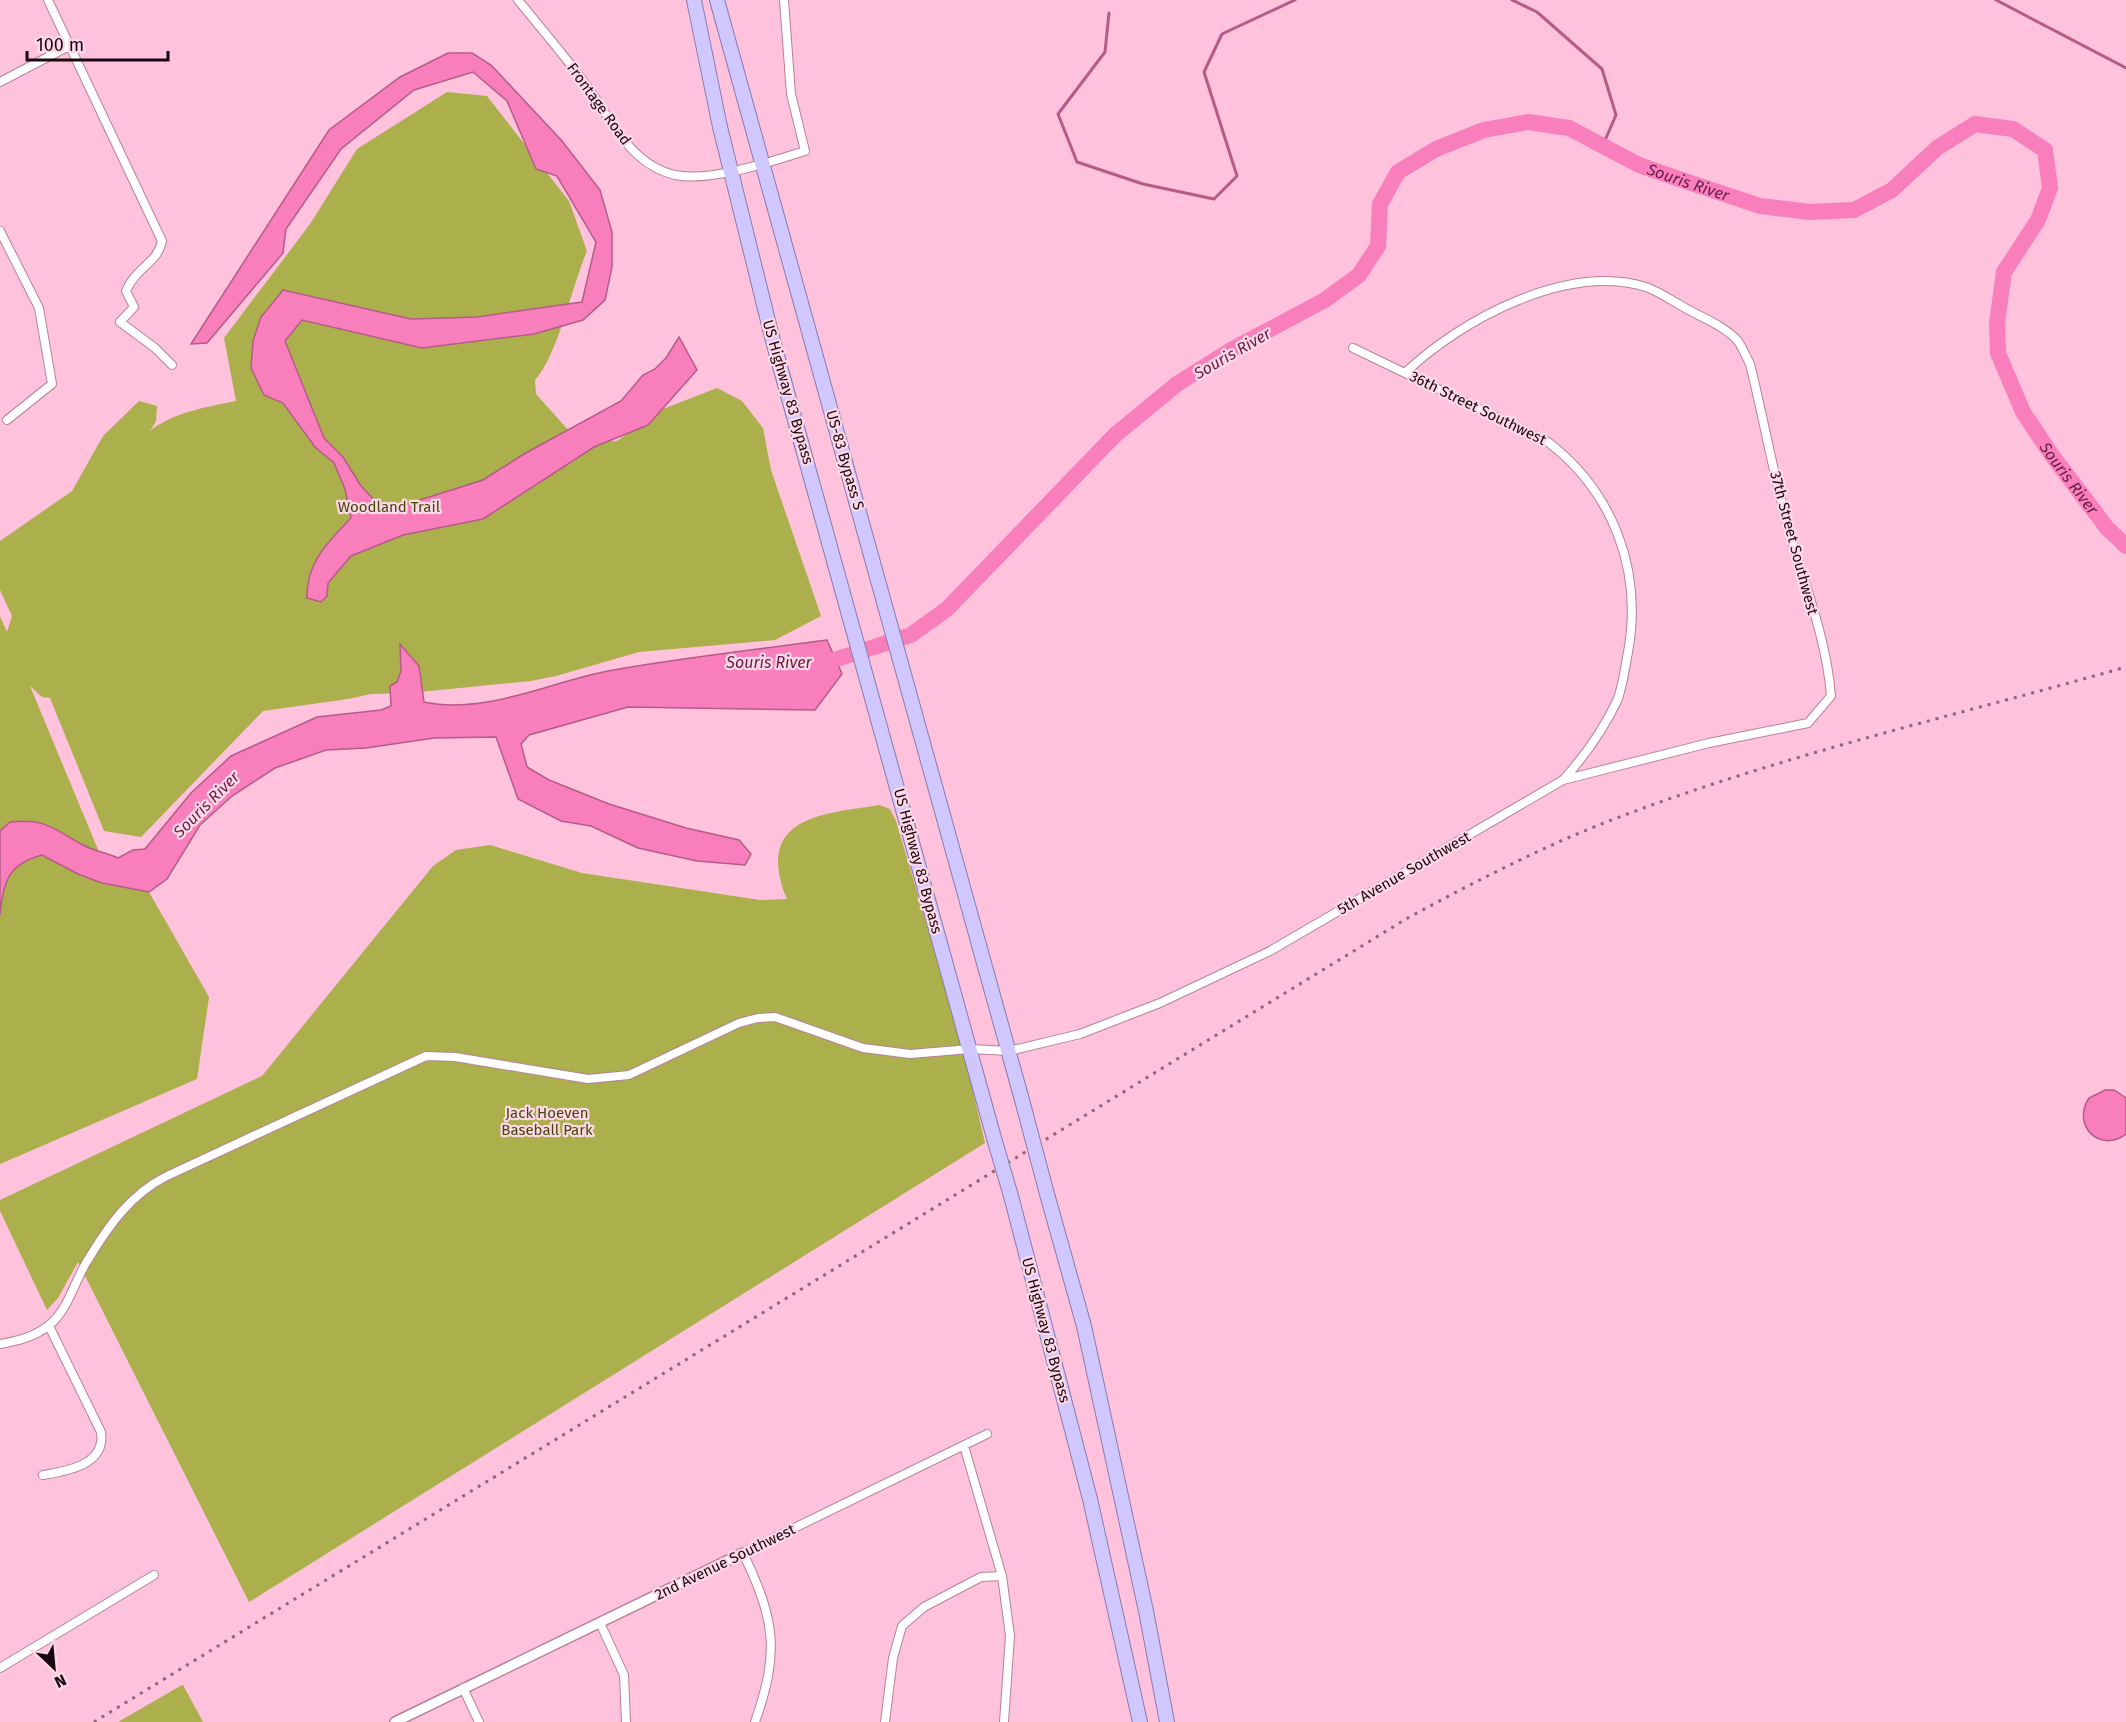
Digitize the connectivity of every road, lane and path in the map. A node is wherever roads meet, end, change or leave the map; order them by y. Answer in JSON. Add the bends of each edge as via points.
{"nodes":[{"id":1,"x":48,"y":0,"type":"edge"},
{"id":2,"x":518,"y":0,"type":"edge"},
{"id":3,"x":694,"y":0,"type":"edge"},
{"id":4,"x":717,"y":0,"type":"edge"},
{"id":5,"x":784,"y":0,"type":"edge"},
{"id":6,"x":70,"y":45,"type":"junction"},
{"id":7,"x":0,"y":82,"type":"edge"},
{"id":8,"x":761,"y":164,"type":"junction"},
{"id":9,"x":731,"y":170,"type":"junction"},
{"id":10,"x":0,"y":231,"type":"edge"},
{"id":11,"x":1353,"y":348,"type":"dead end"},
{"id":12,"x":172,"y":365,"type":"dead end"},
{"id":13,"x":1406,"y":372,"type":"junction"},
{"id":14,"x":7,"y":420,"type":"dead end"},
{"id":15,"x":1808,"y":723,"type":"joint"},
{"id":16,"x":1563,"y":780,"type":"junction"},
{"id":17,"x":970,"y":1048,"type":"junction"},
{"id":18,"x":1009,"y":1051,"type":"junction"},
{"id":19,"x":49,"y":1326,"type":"junction"},
{"id":20,"x":0,"y":1344,"type":"edge"},
{"id":21,"x":987,"y":1434,"type":"dead end"},
{"id":22,"x":964,"y":1446,"type":"junction"},
{"id":23,"x":43,"y":1475,"type":"dead end"},
{"id":24,"x":743,"y":1554,"type":"junction"},
{"id":25,"x":154,"y":1575,"type":"dead end"},
{"id":26,"x":1002,"y":1576,"type":"junction"},
{"id":27,"x":600,"y":1623,"type":"junction"},
{"id":28,"x":0,"y":1668,"type":"edge"},
{"id":29,"x":463,"y":1689,"type":"junction"},
{"id":30,"x":395,"y":1722,"type":"edge"},
{"id":31,"x":479,"y":1722,"type":"edge"},
{"id":32,"x":626,"y":1722,"type":"edge"},
{"id":33,"x":756,"y":1722,"type":"edge"},
{"id":34,"x":885,"y":1722,"type":"edge"},
{"id":35,"x":1004,"y":1722,"type":"edge"},
{"id":36,"x":1140,"y":1722,"type":"edge"},
{"id":37,"x":1167,"y":1722,"type":"edge"}],
"edges":[{"from":1,"to":6,"type":"street"},
{"from":2,"to":9,"type":"street","name":"Frontage Road","via":[[585,82],[633,152],[675,175],[701,176]]},
{"from":3,"to":9,"type":"highway","name":"US Highway 83 Bypass"},
{"from":4,"to":8,"type":"highway"},
{"from":5,"to":8,"type":"street","name":"Frontage Road","via":[[791,94],[805,151]]},
{"from":6,"to":7,"type":"street"},
{"from":6,"to":12,"type":"street","via":[[162,241],[160,253],[132,277],[126,291],[134,307],[120,322]]},
{"from":8,"to":9,"type":"street","name":"Frontage Road"},
{"from":8,"to":18,"type":"highway","name":"US-83 Bypass S"},
{"from":9,"to":17,"type":"highway","name":"US Highway 83 Bypass","via":[[773,341]]},
{"from":10,"to":14,"type":"street","via":[[39,308],[52,384]]},
{"from":11,"to":13,"type":"street","name":"36th Street Southwest"},
{"from":13,"to":15,"type":"street","name":"37th Street Southwest","via":[[1469,326],[1525,298],[1574,283],[1624,283],[1648,288],[1737,341],[1750,364],[1829,676],[1831,696]]},
{"from":13,"to":16,"type":"street","name":"36th Street Southwest","via":[[1548,441],[1590,480],[1618,531],[1632,594],[1632,631],[1626,663],[1618,699],[1586,755]]},
{"from":15,"to":16,"type":"street","name":"5th Avenue Southwest"},
{"from":16,"to":18,"type":"street","name":"5th Avenue Southwest","via":[[1270,951],[1117,1021]]},
{"from":17,"to":18,"type":"street","name":"5th Avenue Southwest"},
{"from":17,"to":19,"type":"street","name":"5th Avenue Southwest","via":[[909,1054],[880,1052],[775,1017],[739,1023],[629,1075],[608,1078],[588,1079],[455,1057],[426,1056],[167,1176],[134,1196]]},
{"from":17,"to":36,"type":"highway","name":"US Highway 83 Bypass","bridge":true,"via":[[1090,1499]]},
{"from":18,"to":37,"type":"highway","bridge":true,"via":[[1084,1326]]},
{"from":19,"to":20,"type":"street","via":[[25,1339]]},
{"from":19,"to":23,"type":"street","via":[[102,1441],[98,1452],[72,1470]]},
{"from":21,"to":22,"type":"street","name":"2nd Avenue Southwest"},
{"from":22,"to":24,"type":"street","name":"2nd Avenue Southwest"},
{"from":22,"to":26,"type":"street"},
{"from":24,"to":27,"type":"street","name":"2nd Avenue Southwest"},
{"from":24,"to":33,"type":"street","via":[[763,1595],[772,1638],[772,1665]]},
{"from":25,"to":28,"type":"street"},
{"from":26,"to":34,"type":"street","via":[[981,1577],[924,1607],[902,1626],[893,1658]]},
{"from":26,"to":35,"type":"street","via":[[1010,1636]]},
{"from":27,"to":29,"type":"street","name":"2nd Avenue Southwest"},
{"from":27,"to":32,"type":"street","via":[[624,1675]]},
{"from":29,"to":30,"type":"street","name":"2nd Avenue Southwest"},
{"from":29,"to":31,"type":"street"}]}
